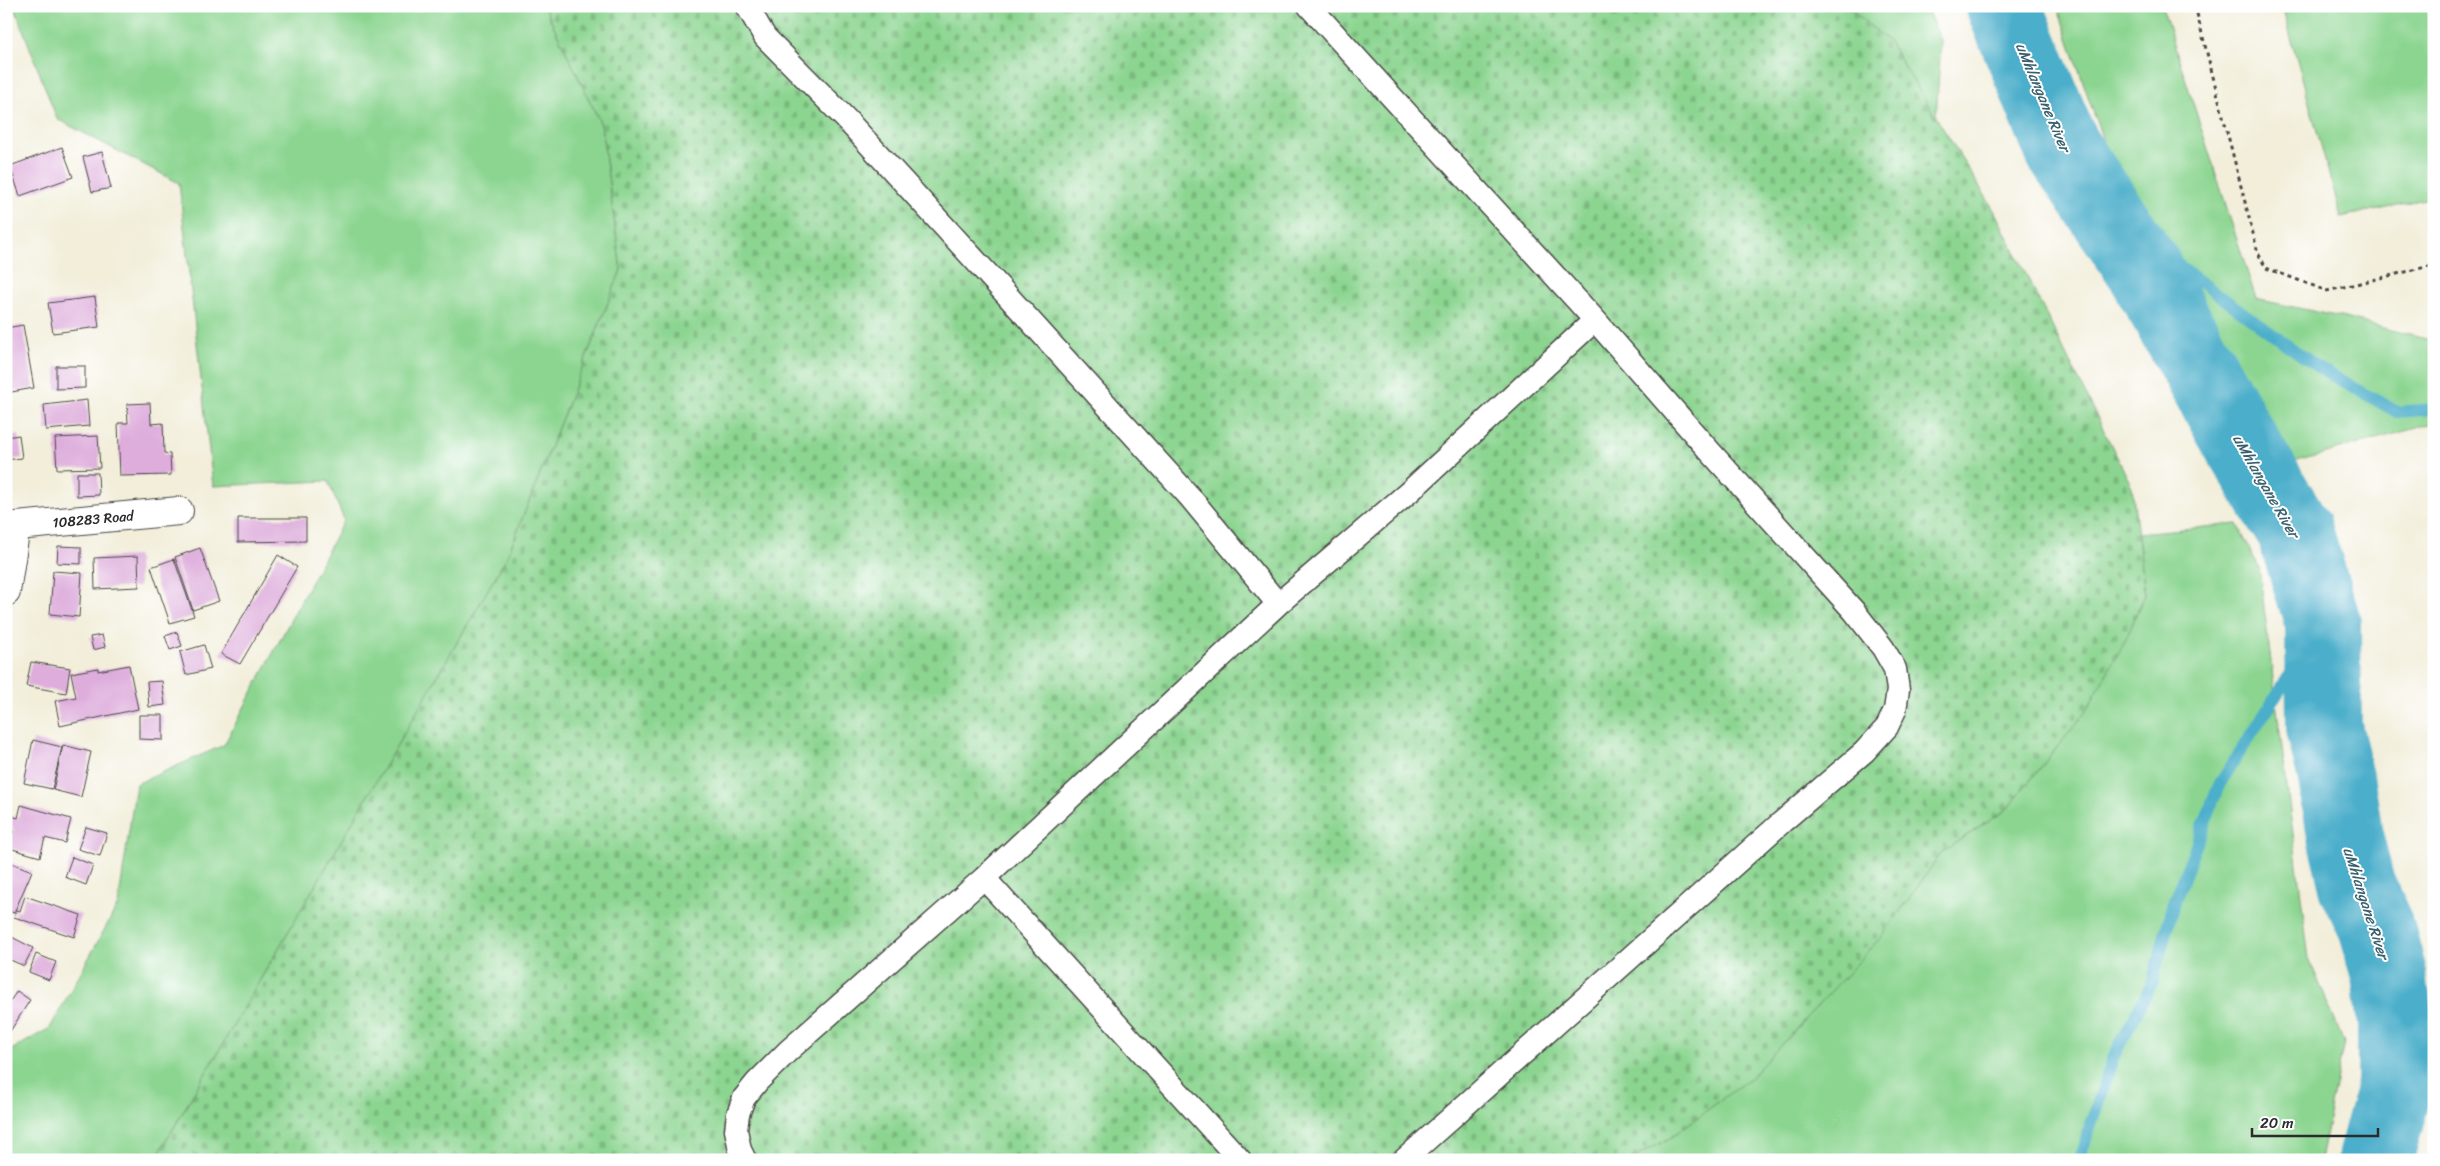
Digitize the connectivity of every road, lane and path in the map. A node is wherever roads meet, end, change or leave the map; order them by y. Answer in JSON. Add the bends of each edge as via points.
{"nodes":[{"id":1,"x":747,"y":6,"type":"edge"},
{"id":2,"x":1309,"y":6,"type":"edge"},
{"id":3,"x":2195,"y":6,"type":"edge"},
{"id":4,"x":2434,"y":265,"type":"edge"},
{"id":5,"x":1594,"y":320,"type":"junction"},
{"id":6,"x":179,"y":511,"type":"dead end"},
{"id":7,"x":11,"y":526,"type":"edge"},
{"id":8,"x":6,"y":592,"type":"edge"},
{"id":9,"x":1278,"y":604,"type":"junction"},
{"id":10,"x":984,"y":878,"type":"junction"},
{"id":11,"x":745,"y":1160,"type":"edge"},
{"id":12,"x":1240,"y":1160,"type":"edge"},
{"id":13,"x":1404,"y":1160,"type":"edge"}],
"edges":[{"from":1,"to":9,"type":"lane","via":[[765,37],[846,118],[1189,496]]},
{"from":2,"to":5,"type":"lane"},
{"from":3,"to":4,"type":"path","via":[[2258,253],[2266,268],[2328,291]]},
{"from":5,"to":9,"type":"lane","via":[[1409,492]]},
{"from":5,"to":13,"type":"lane","via":[[1854,611],[1883,648],[1896,669],[1898,690],[1895,710],[1886,727],[1864,752]]},
{"from":6,"to":7,"type":"street","name":"108283 Road"},
{"from":7,"to":8,"type":"street"},
{"from":9,"to":10,"type":"lane"},
{"from":10,"to":11,"type":"lane","via":[[757,1082],[744,1098],[738,1114],[736,1130]]},
{"from":10,"to":12,"type":"lane"}]}
